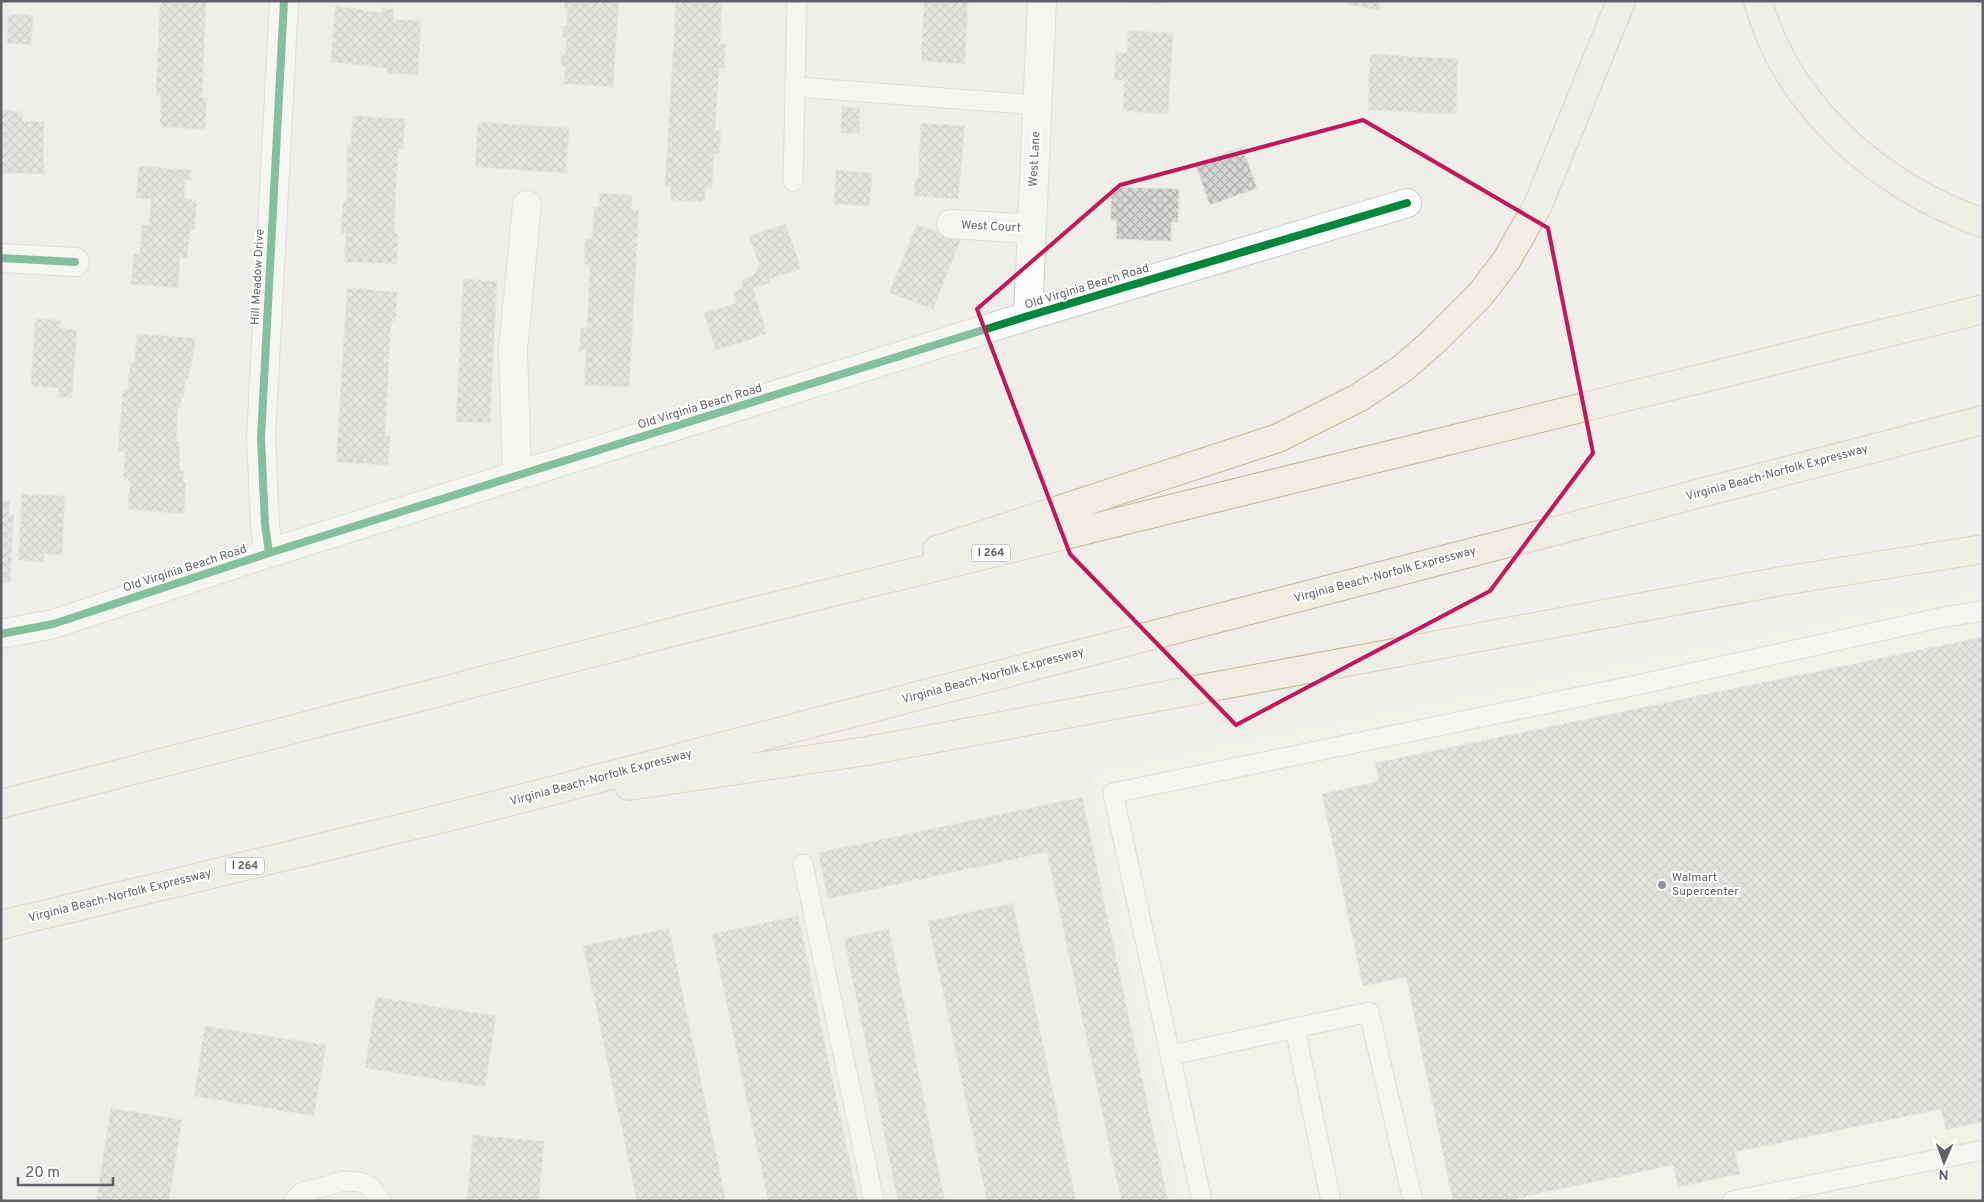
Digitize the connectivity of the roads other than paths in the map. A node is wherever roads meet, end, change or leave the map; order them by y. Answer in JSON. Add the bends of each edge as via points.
{"nodes":[{"id":1,"x":284,"y":1,"type":"edge"},
{"id":2,"x":797,"y":1,"type":"edge"},
{"id":3,"x":1042,"y":1,"type":"edge"},
{"id":4,"x":1621,"y":1,"type":"edge"},
{"id":5,"x":1758,"y":1,"type":"edge"},
{"id":6,"x":796,"y":87,"type":"junction"},
{"id":7,"x":1038,"y":106,"type":"junction"},
{"id":8,"x":793,"y":180,"type":"dead end"},
{"id":9,"x":1407,"y":203,"type":"dead end"},
{"id":10,"x":527,"y":205,"type":"dead end"},
{"id":11,"x":1983,"y":223,"type":"edge"},
{"id":12,"x":951,"y":224,"type":"dead end"},
{"id":13,"x":1032,"y":229,"type":"junction"},
{"id":14,"x":1,"y":258,"type":"edge"},
{"id":15,"x":75,"y":262,"type":"dead end"},
{"id":16,"x":1983,"y":309,"type":"edge"},
{"id":17,"x":1028,"y":316,"type":"junction"},
{"id":18,"x":1983,"y":420,"type":"edge"},
{"id":19,"x":517,"y":476,"type":"junction"},
{"id":20,"x":1983,"y":549,"type":"edge"},
{"id":21,"x":269,"y":553,"type":"junction"},
{"id":22,"x":1983,"y":611,"type":"edge"},
{"id":23,"x":728,"y":618,"type":"junction"},
{"id":24,"x":1,"y":634,"type":"edge"},
{"id":25,"x":1,"y":804,"type":"edge"},
{"id":26,"x":488,"y":807,"type":"junction"},
{"id":27,"x":803,"y":864,"type":"dead end"},
{"id":28,"x":1,"y":925,"type":"edge"},
{"id":29,"x":1294,"y":1029,"type":"junction"},
{"id":30,"x":1172,"y":1055,"type":"junction"},
{"id":31,"x":1983,"y":1150,"type":"edge"},
{"id":32,"x":294,"y":1201,"type":"edge"},
{"id":33,"x":381,"y":1201,"type":"edge"},
{"id":34,"x":874,"y":1201,"type":"edge"},
{"id":35,"x":1202,"y":1201,"type":"edge"},
{"id":36,"x":1331,"y":1201,"type":"edge"},
{"id":37,"x":1414,"y":1201,"type":"edge"},
{"id":38,"x":1732,"y":1201,"type":"edge"}],
"edges":[{"from":1,"to":21,"type":"street","name":"Hill Meadow Drive","via":[[261,438]]},
{"from":2,"to":6,"type":"lane"},
{"from":3,"to":7,"type":"street","name":"West Lane"},
{"from":4,"to":23,"type":"highway","via":[[1538,205],[1506,261],[1480,295],[1402,369],[1358,398],[1278,438]]},
{"from":5,"to":11,"type":"highway","via":[[1776,48],[1802,91],[1826,122],[1863,157],[1909,190],[1952,212]]},
{"from":6,"to":7,"type":"lane"},
{"from":6,"to":8,"type":"lane"},
{"from":7,"to":13,"type":"street","name":"West Lane"},
{"from":9,"to":17,"type":"street","name":"Old Virginia Beach Road"},
{"from":10,"to":19,"type":"street","via":[[513,350]]},
{"from":12,"to":13,"type":"street","name":"West Court"},
{"from":13,"to":17,"type":"street","name":"West Lane"},
{"from":14,"to":15,"type":"street"},
{"from":16,"to":23,"type":"highway","number":"I 264"},
{"from":17,"to":19,"type":"street","name":"Old Virginia Beach Road"},
{"from":18,"to":26,"type":"highway","name":"Virginia Beach-Norfolk Expressway","number":"I 264"},
{"from":19,"to":21,"type":"street","name":"Old Virginia Beach Road"},
{"from":20,"to":26,"type":"highway","via":[[1772,583],[867,751]]},
{"from":21,"to":24,"type":"street","name":"Old Virginia Beach Road","via":[[53,624]]},
{"from":22,"to":30,"type":"lane","via":[[1944,616],[1636,685],[1114,793]]},
{"from":23,"to":25,"type":"highway","number":"I 264"},
{"from":26,"to":28,"type":"highway","name":"Virginia Beach-Norfolk Expressway","number":"I 264"},
{"from":27,"to":34,"type":"lane"},
{"from":29,"to":30,"type":"lane"},
{"from":29,"to":36,"type":"lane"},
{"from":29,"to":37,"type":"lane","via":[[1369,1012]]},
{"from":30,"to":35,"type":"lane"},
{"from":31,"to":38,"type":"lane"},
{"from":32,"to":33,"type":"lane","via":[[301,1193],[344,1181],[371,1187]]}]}
